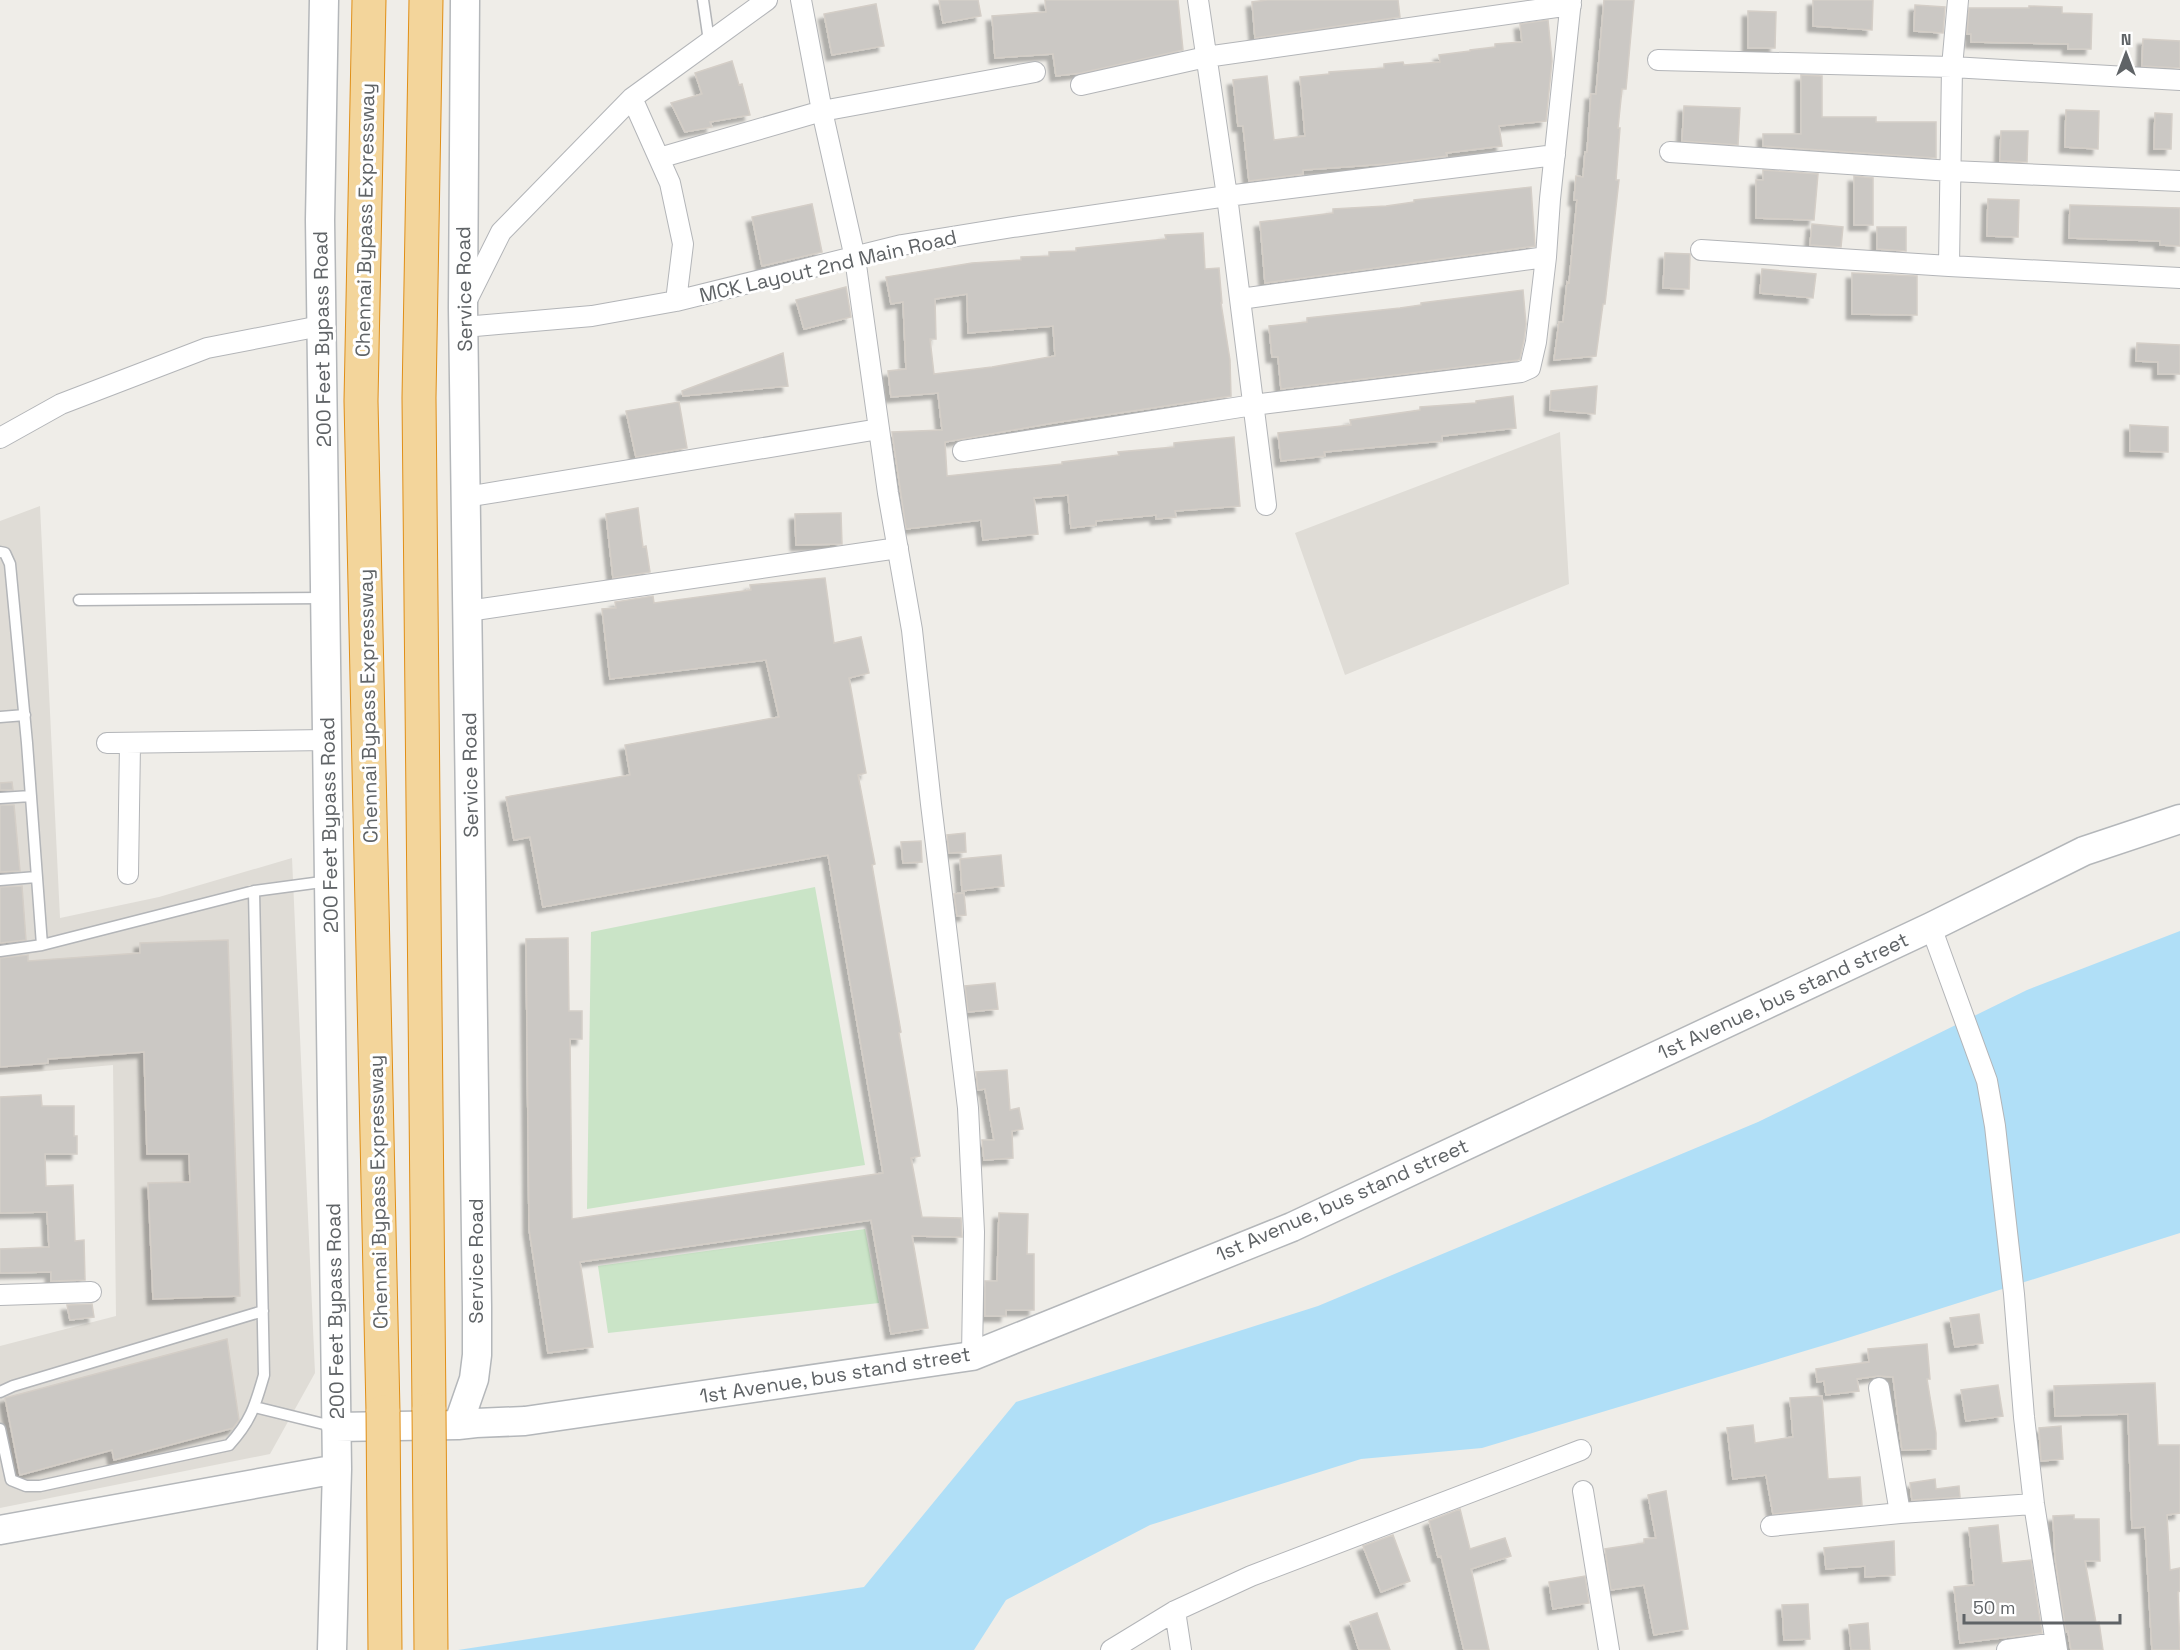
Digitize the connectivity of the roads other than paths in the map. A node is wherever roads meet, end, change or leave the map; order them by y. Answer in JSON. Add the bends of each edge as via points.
{"nodes":[{"id":1,"x":324,"y":0,"type":"edge"},
{"id":2,"x":369,"y":0,"type":"edge"},
{"id":3,"x":426,"y":0,"type":"edge"},
{"id":4,"x":465,"y":0,"type":"edge"},
{"id":5,"x":703,"y":0,"type":"edge"},
{"id":6,"x":767,"y":0,"type":"edge"},
{"id":7,"x":801,"y":0,"type":"edge"},
{"id":8,"x":1198,"y":0,"type":"edge"},
{"id":9,"x":1958,"y":0,"type":"edge"},
{"id":10,"x":1571,"y":2,"type":"edge"},
{"id":11,"x":709,"y":41,"type":"junction"},
{"id":12,"x":1206,"y":57,"type":"junction"},
{"id":13,"x":1658,"y":60,"type":"dead end"},
{"id":14,"x":1952,"y":67,"type":"junction"},
{"id":15,"x":1035,"y":72,"type":"dead end"},
{"id":16,"x":2180,"y":80,"type":"edge"},
{"id":17,"x":1081,"y":85,"type":"dead end"},
{"id":18,"x":632,"y":98,"type":"junction"},
{"id":19,"x":822,"y":111,"type":"junction"},
{"id":20,"x":1670,"y":152,"type":"dead end"},
{"id":21,"x":1555,"y":155,"type":"junction"},
{"id":22,"x":659,"y":158,"type":"junction"},
{"id":23,"x":1951,"y":171,"type":"junction"},
{"id":24,"x":2180,"y":181,"type":"edge"},
{"id":25,"x":1227,"y":196,"type":"junction"},
{"id":26,"x":1701,"y":250,"type":"dead end"},
{"id":27,"x":1546,"y":257,"type":"junction"},
{"id":28,"x":855,"y":258,"type":"junction"},
{"id":29,"x":1948,"y":266,"type":"junction"},
{"id":30,"x":2180,"y":278,"type":"edge"},
{"id":31,"x":1240,"y":299,"type":"junction"},
{"id":32,"x":676,"y":301,"type":"junction"},
{"id":33,"x":463,"y":318,"type":"junction"},
{"id":34,"x":322,"y":330,"type":"junction"},
{"id":35,"x":1253,"y":405,"type":"junction"},
{"id":36,"x":879,"y":429,"type":"junction"},
{"id":37,"x":0,"y":438,"type":"edge"},
{"id":38,"x":963,"y":451,"type":"dead end"},
{"id":39,"x":466,"y":496,"type":"junction"},
{"id":40,"x":1266,"y":505,"type":"dead end"},
{"id":41,"x":898,"y":548,"type":"junction"},
{"id":42,"x":0,"y":552,"type":"edge"},
{"id":43,"x":325,"y":598,"type":"junction"},
{"id":44,"x":79,"y":600,"type":"dead end"},
{"id":45,"x":468,"y":611,"type":"junction"},
{"id":46,"x":25,"y":715,"type":"junction"},
{"id":47,"x":0,"y":717,"type":"edge"},
{"id":48,"x":327,"y":740,"type":"junction"},
{"id":49,"x":107,"y":743,"type":"dead end"},
{"id":50,"x":130,"y":744,"type":"junction"},
{"id":51,"x":31,"y":796,"type":"junction"},
{"id":52,"x":0,"y":798,"type":"edge"},
{"id":53,"x":2180,"y":819,"type":"edge"},
{"id":54,"x":128,"y":874,"type":"dead end"},
{"id":55,"x":36,"y":877,"type":"junction"},
{"id":56,"x":0,"y":880,"type":"edge"},
{"id":57,"x":329,"y":880,"type":"junction"},
{"id":58,"x":254,"y":891,"type":"junction"},
{"id":59,"x":1931,"y":927,"type":"junction"},
{"id":60,"x":42,"y":945,"type":"junction"},
{"id":61,"x":0,"y":951,"type":"edge"},
{"id":62,"x":91,"y":1292,"type":"dead end"},
{"id":63,"x":0,"y":1295,"type":"edge"},
{"id":64,"x":263,"y":1311,"type":"junction"},
{"id":65,"x":972,"y":1356,"type":"junction"},
{"id":66,"x":1879,"y":1388,"type":"dead end"},
{"id":67,"x":0,"y":1392,"type":"edge"},
{"id":68,"x":255,"y":1407,"type":"junction"},
{"id":69,"x":458,"y":1425,"type":"junction"},
{"id":70,"x":336,"y":1427,"type":"junction"},
{"id":71,"x":0,"y":1429,"type":"edge"},
{"id":72,"x":1581,"y":1450,"type":"dead end"},
{"id":73,"x":337,"y":1469,"type":"junction"},
{"id":74,"x":1582,"y":1491,"type":"dead end"},
{"id":75,"x":2034,"y":1504,"type":"junction"},
{"id":76,"x":1900,"y":1513,"type":"junction"},
{"id":77,"x":1771,"y":1526,"type":"dead end"},
{"id":78,"x":0,"y":1530,"type":"edge"},
{"id":79,"x":1174,"y":1611,"type":"junction"},
{"id":80,"x":2056,"y":1646,"type":"edge"},
{"id":81,"x":332,"y":1650,"type":"edge"},
{"id":82,"x":385,"y":1650,"type":"edge"},
{"id":83,"x":431,"y":1650,"type":"edge"},
{"id":84,"x":1111,"y":1650,"type":"edge"},
{"id":85,"x":1181,"y":1650,"type":"edge"},
{"id":86,"x":1609,"y":1650,"type":"edge"},
{"id":87,"x":2007,"y":1650,"type":"edge"}],
"edges":[{"from":1,"to":34,"type":"street","name":"200 Feet Bypass Road"},
{"from":2,"to":82,"type":"highway","name":"Chennai Bypass Expressway","bridge":true,"via":[[361,401]]},
{"from":3,"to":83,"type":"highway","bridge":true,"via":[[419,398]]},
{"from":4,"to":33,"type":"street","name":"Service Road"},
{"from":5,"to":11,"type":"lane"},
{"from":6,"to":11,"type":"street"},
{"from":7,"to":19,"type":"street"},
{"from":8,"to":12,"type":"street"},
{"from":9,"to":14,"type":"street"},
{"from":10,"to":12,"type":"street"},
{"from":10,"to":21,"type":"street"},
{"from":11,"to":18,"type":"street"},
{"from":12,"to":17,"type":"street"},
{"from":12,"to":25,"type":"street"},
{"from":13,"to":14,"type":"street"},
{"from":14,"to":16,"type":"street"},
{"from":14,"to":23,"type":"street"},
{"from":15,"to":19,"type":"street"},
{"from":18,"to":22,"type":"street"},
{"from":18,"to":33,"type":"street","via":[[501,232]]},
{"from":19,"to":22,"type":"street"},
{"from":19,"to":28,"type":"street"},
{"from":20,"to":23,"type":"street"},
{"from":21,"to":25,"type":"street","name":"MCK Layout 2nd Main Road"},
{"from":21,"to":27,"type":"street"},
{"from":22,"to":32,"type":"street","via":[[670,183],[683,244]]},
{"from":23,"to":24,"type":"street"},
{"from":23,"to":29,"type":"street"},
{"from":25,"to":28,"type":"street","name":"MCK Layout 2nd Main Road","via":[[902,245]]},
{"from":25,"to":31,"type":"street"},
{"from":26,"to":29,"type":"street"},
{"from":27,"to":31,"type":"street"},
{"from":27,"to":35,"type":"street","via":[[1530,368],[1452,382]]},
{"from":28,"to":32,"type":"street","name":"MCK Layout 2nd Main Road"},
{"from":28,"to":36,"type":"street"},
{"from":29,"to":30,"type":"street"},
{"from":31,"to":35,"type":"street"},
{"from":32,"to":33,"type":"street","name":"MCK Layout 2nd Main Road","via":[[592,316]]},
{"from":33,"to":39,"type":"street","name":"Service Road"},
{"from":34,"to":37,"type":"street","via":[[310,328],[207,348],[61,404]]},
{"from":34,"to":43,"type":"street","name":"200 Feet Bypass Road"},
{"from":35,"to":38,"type":"street"},
{"from":35,"to":40,"type":"street"},
{"from":36,"to":39,"type":"street"},
{"from":36,"to":41,"type":"street"},
{"from":39,"to":45,"type":"street","name":"Service Road"},
{"from":41,"to":45,"type":"street"},
{"from":41,"to":65,"type":"street","via":[[912,630],[968,1107],[974,1232]]},
{"from":42,"to":46,"type":"lane","via":[[5,553],[10,564]]},
{"from":43,"to":44,"type":"lane"},
{"from":43,"to":48,"type":"street","name":"200 Feet Bypass Road"},
{"from":45,"to":69,"type":"street","name":"Service Road","via":[[477,1355],[474,1379]]},
{"from":46,"to":47,"type":"lane"},
{"from":46,"to":51,"type":"lane"},
{"from":48,"to":50,"type":"street"},
{"from":48,"to":57,"type":"street","name":"200 Feet Bypass Road"},
{"from":49,"to":50,"type":"street"},
{"from":50,"to":54,"type":"street"},
{"from":51,"to":52,"type":"lane"},
{"from":51,"to":55,"type":"lane"},
{"from":53,"to":59,"type":"street","name":"1st Avenue, bus stand street","via":[[2084,851]]},
{"from":55,"to":56,"type":"lane"},
{"from":55,"to":60,"type":"lane"},
{"from":57,"to":58,"type":"lane"},
{"from":57,"to":70,"type":"street","name":"200 Feet Bypass Road"},
{"from":58,"to":60,"type":"lane"},
{"from":58,"to":64,"type":"lane"},
{"from":59,"to":65,"type":"street","name":"1st Avenue, bus stand street","via":[[1292,1227]]},
{"from":59,"to":75,"type":"street","via":[[1987,1081],[1995,1125]]},
{"from":60,"to":61,"type":"lane"},
{"from":62,"to":63,"type":"street"},
{"from":64,"to":67,"type":"lane"},
{"from":64,"to":68,"type":"lane","via":[[264,1375]]},
{"from":65,"to":69,"type":"street","name":"1st Avenue, bus stand street","via":[[525,1421]]},
{"from":66,"to":76,"type":"street"},
{"from":68,"to":70,"type":"lane"},
{"from":68,"to":71,"type":"lane","via":[[245,1428],[229,1445],[40,1486],[11,1480]]},
{"from":69,"to":70,"type":"street"},
{"from":70,"to":73,"type":"street","name":"200 Feet Bypass Road"},
{"from":72,"to":79,"type":"street","via":[[1251,1576]]},
{"from":73,"to":78,"type":"street"},
{"from":73,"to":81,"type":"street","name":"200 Feet Bypass Road"},
{"from":74,"to":86,"type":"street"},
{"from":75,"to":76,"type":"street"},
{"from":75,"to":80,"type":"street"},
{"from":76,"to":77,"type":"street"},
{"from":79,"to":84,"type":"street"},
{"from":79,"to":85,"type":"street"},
{"from":80,"to":87,"type":"street"}]}
